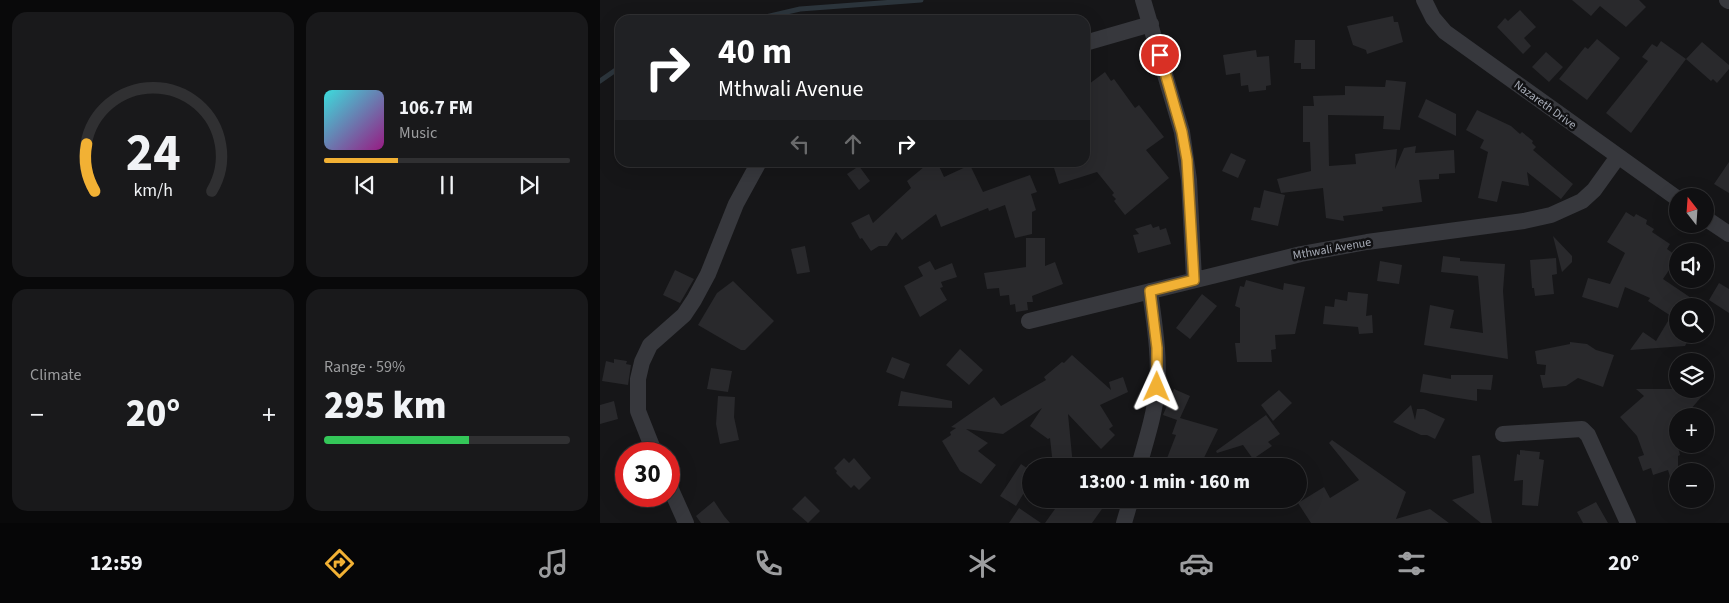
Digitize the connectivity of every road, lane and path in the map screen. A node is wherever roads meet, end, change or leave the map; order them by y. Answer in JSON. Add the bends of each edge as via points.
{"nodes":[{"id":1,"x":1143,"y":0,"type":"edge"},
{"id":2,"x":1424,"y":0,"type":"edge"},
{"id":3,"x":1151,"y":24,"type":"junction"},
{"id":4,"x":1090,"y":41,"type":"edge"},
{"id":5,"x":1617,"y":158,"type":"junction"},
{"id":6,"x":756,"y":167,"type":"edge"},
{"id":7,"x":1669,"y":193,"type":"edge"},
{"id":8,"x":1714,"y":224,"type":"edge"},
{"id":9,"x":1729,"y":234,"type":"edge"},
{"id":10,"x":1194,"y":280,"type":"junction"},
{"id":11,"x":1150,"y":291,"type":"junction"},
{"id":12,"x":1029,"y":321,"type":"dead end"},
{"id":13,"x":1503,"y":434,"type":"dead end"},
{"id":14,"x":650,"y":442,"type":"edge"},
{"id":15,"x":1141,"y":458,"type":"edge"},
{"id":16,"x":679,"y":507,"type":"edge"},
{"id":17,"x":1128,"y":508,"type":"edge"},
{"id":18,"x":686,"y":523,"type":"edge"},
{"id":19,"x":1124,"y":523,"type":"edge"},
{"id":20,"x":1628,"y":523,"type":"edge"}],
"edges":[{"from":1,"to":3,"type":"street"},
{"from":2,"to":5,"type":"street","name":"Nazareth Drive","via":[[1445,32]]},
{"from":3,"to":4,"type":"street"},
{"from":3,"to":10,"type":"street","via":[[1182,132],[1189,180]]},
{"from":5,"to":7,"type":"street","name":"Nazareth Drive"},
{"from":5,"to":10,"type":"street","name":"Mthwali Avenue","via":[[1582,201],[1551,215],[1358,244]]},
{"from":6,"to":14,"type":"street","via":[[736,204],[694,300],[677,322],[650,344],[642,362],[638,379],[638,412]]},
{"from":8,"to":9,"type":"street"},
{"from":10,"to":11,"type":"street","name":"Mthwali Avenue"},
{"from":11,"to":12,"type":"street","name":"Mthwali Avenue"},
{"from":11,"to":15,"type":"street","via":[[1157,348],[1157,387]]},
{"from":13,"to":20,"type":"street","via":[[1582,429],[1588,435]]},
{"from":16,"to":18,"type":"street"},
{"from":17,"to":19,"type":"street"}]}
